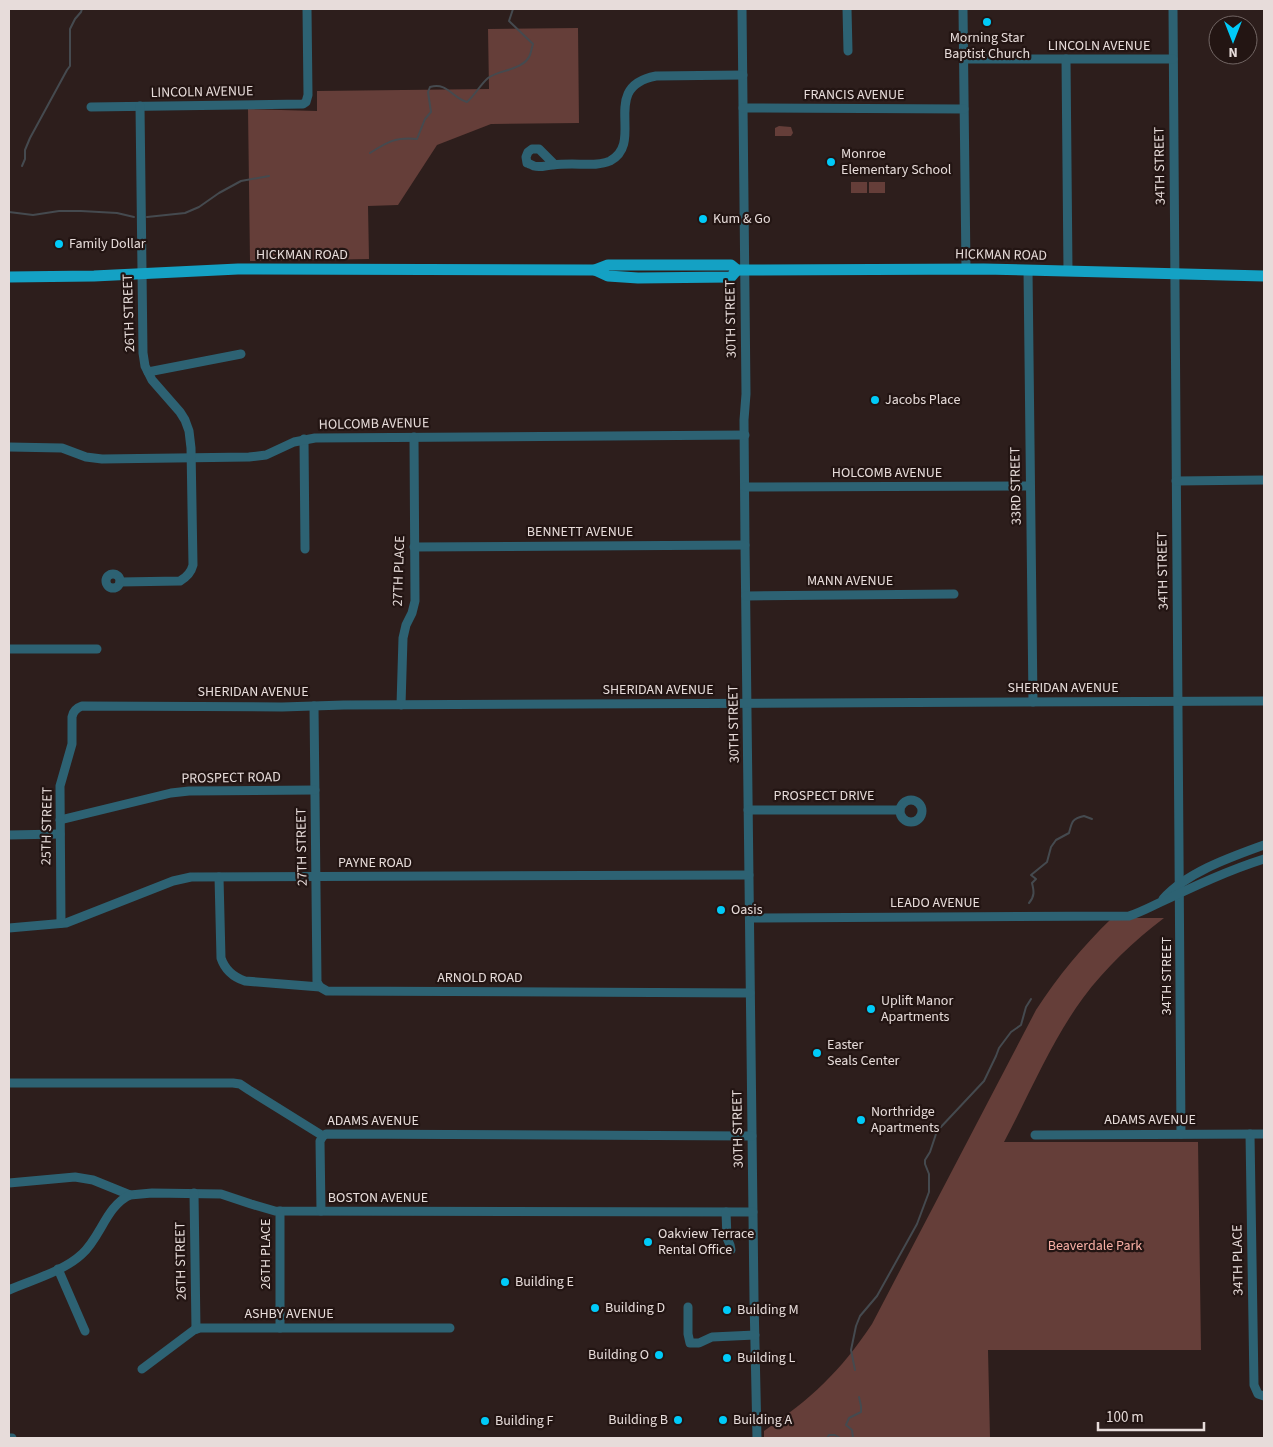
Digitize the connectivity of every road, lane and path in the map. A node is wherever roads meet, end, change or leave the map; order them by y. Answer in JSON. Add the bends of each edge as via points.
{"nodes":[{"id":1,"x":307,"y":9,"type":"edge"},
{"id":2,"x":742,"y":9,"type":"edge"},
{"id":3,"x":847,"y":9,"type":"edge"},
{"id":4,"x":963,"y":9,"type":"edge"},
{"id":5,"x":1173,"y":9,"type":"edge"},
{"id":6,"x":848,"y":51,"type":"dead end"},
{"id":7,"x":964,"y":59,"type":"junction"},
{"id":8,"x":1066,"y":59,"type":"junction"},
{"id":9,"x":1173,"y":59,"type":"junction"},
{"id":10,"x":743,"y":75,"type":"junction"},
{"id":11,"x":140,"y":106,"type":"junction"},
{"id":12,"x":91,"y":107,"type":"dead end"},
{"id":13,"x":743,"y":108,"type":"junction"},
{"id":14,"x":964,"y":109,"type":"junction"},
{"id":15,"x":554,"y":164,"type":"dead end"},
{"id":16,"x":966,"y":269,"type":"junction"},
{"id":17,"x":741,"y":270,"type":"junction"},
{"id":18,"x":1028,"y":270,"type":"junction"},
{"id":19,"x":1068,"y":271,"type":"junction"},
{"id":20,"x":1175,"y":273,"type":"junction"},
{"id":21,"x":142,"y":274,"type":"junction"},
{"id":22,"x":1264,"y":276,"type":"edge"},
{"id":23,"x":9,"y":277,"type":"edge"},
{"id":24,"x":241,"y":354,"type":"dead end"},
{"id":25,"x":148,"y":372,"type":"junction"},
{"id":26,"x":745,"y":435,"type":"junction"},
{"id":27,"x":414,"y":437,"type":"junction"},
{"id":28,"x":304,"y":439,"type":"junction"},
{"id":29,"x":9,"y":447,"type":"edge"},
{"id":30,"x":191,"y":458,"type":"junction"},
{"id":31,"x":1264,"y":480,"type":"edge"},
{"id":32,"x":1176,"y":481,"type":"junction"},
{"id":33,"x":1030,"y":486,"type":"junction"},
{"id":34,"x":745,"y":487,"type":"junction"},
{"id":35,"x":745,"y":544,"type":"junction"},
{"id":36,"x":414,"y":547,"type":"junction"},
{"id":37,"x":306,"y":549,"type":"dead end"},
{"id":38,"x":120,"y":582,"type":"dead end"},
{"id":39,"x":954,"y":594,"type":"dead end"},
{"id":40,"x":746,"y":596,"type":"junction"},
{"id":41,"x":9,"y":649,"type":"edge"},
{"id":42,"x":97,"y":649,"type":"dead end"},
{"id":43,"x":1264,"y":701,"type":"edge"},
{"id":44,"x":1033,"y":702,"type":"junction"},
{"id":45,"x":1178,"y":702,"type":"junction"},
{"id":46,"x":747,"y":704,"type":"junction"},
{"id":47,"x":401,"y":705,"type":"junction"},
{"id":48,"x":82,"y":706,"type":"joint"},
{"id":49,"x":314,"y":706,"type":"junction"},
{"id":50,"x":315,"y":790,"type":"junction"},
{"id":51,"x":748,"y":810,"type":"junction"},
{"id":52,"x":900,"y":810,"type":"dead end"},
{"id":53,"x":60,"y":820,"type":"junction"},
{"id":54,"x":60,"y":834,"type":"junction"},
{"id":55,"x":9,"y":835,"type":"edge"},
{"id":56,"x":1264,"y":845,"type":"edge"},
{"id":57,"x":1264,"y":859,"type":"edge"},
{"id":58,"x":749,"y":875,"type":"junction"},
{"id":59,"x":219,"y":877,"type":"junction"},
{"id":60,"x":316,"y":877,"type":"junction"},
{"id":61,"x":1180,"y":883,"type":"junction"},
{"id":62,"x":1180,"y":894,"type":"junction"},
{"id":63,"x":1160,"y":903,"type":"junction"},
{"id":64,"x":750,"y":918,"type":"junction"},
{"id":65,"x":61,"y":923,"type":"junction"},
{"id":66,"x":9,"y":928,"type":"edge"},
{"id":67,"x":320,"y":987,"type":"junction"},
{"id":68,"x":750,"y":993,"type":"junction"},
{"id":69,"x":9,"y":1083,"type":"edge"},
{"id":70,"x":1035,"y":1134,"type":"dead end"},
{"id":71,"x":1181,"y":1134,"type":"junction"},
{"id":72,"x":1250,"y":1134,"type":"junction"},
{"id":73,"x":1264,"y":1134,"type":"edge"},
{"id":74,"x":323,"y":1136,"type":"junction"},
{"id":75,"x":752,"y":1136,"type":"junction"},
{"id":76,"x":9,"y":1183,"type":"edge"},
{"id":77,"x":194,"y":1193,"type":"junction"},
{"id":78,"x":130,"y":1194,"type":"junction"},
{"id":79,"x":280,"y":1211,"type":"junction"},
{"id":80,"x":321,"y":1211,"type":"junction"},
{"id":81,"x":726,"y":1212,"type":"junction"},
{"id":82,"x":753,"y":1212,"type":"junction"},
{"id":83,"x":730,"y":1250,"type":"dead end"},
{"id":84,"x":58,"y":1269,"type":"junction"},
{"id":85,"x":9,"y":1290,"type":"edge"},
{"id":86,"x":688,"y":1307,"type":"dead end"},
{"id":87,"x":280,"y":1328,"type":"junction"},
{"id":88,"x":450,"y":1328,"type":"dead end"},
{"id":89,"x":196,"y":1329,"type":"junction"},
{"id":90,"x":85,"y":1331,"type":"dead end"},
{"id":91,"x":755,"y":1335,"type":"junction"},
{"id":92,"x":142,"y":1369,"type":"dead end"},
{"id":93,"x":1264,"y":1396,"type":"edge"},
{"id":94,"x":757,"y":1438,"type":"edge"}],
"edges":[{"from":1,"to":11,"type":"street","name":"LINCOLN AVENUE","via":[[306,102]]},
{"from":2,"to":10,"type":"street","name":"30TH STREET"},
{"from":3,"to":6,"type":"street"},
{"from":4,"to":7,"type":"street"},
{"from":5,"to":9,"type":"street","name":"34TH STREET"},
{"from":7,"to":8,"type":"street","name":"LINCOLN AVENUE"},
{"from":7,"to":14,"type":"street"},
{"from":8,"to":9,"type":"street","name":"LINCOLN AVENUE"},
{"from":8,"to":19,"type":"street"},
{"from":9,"to":20,"type":"street","name":"34TH STREET"},
{"from":10,"to":13,"type":"street","name":"30TH STREET"},
{"from":10,"to":15,"type":"street","via":[[646,78],[628,94],[625,138],[618,155],[601,164]]},
{"from":11,"to":12,"type":"street","name":"LINCOLN AVENUE"},
{"from":11,"to":21,"type":"street","name":"26TH STREET"},
{"from":13,"to":14,"type":"street","name":"FRANCIS AVENUE"},
{"from":13,"to":17,"type":"street","name":"30TH STREET"},
{"from":14,"to":16,"type":"street"},
{"from":16,"to":17,"type":"main road","name":"HICKMAN ROAD"},
{"from":16,"to":18,"type":"main road","name":"HICKMAN ROAD"},
{"from":17,"to":21,"type":"main road","name":"HICKMAN ROAD","via":[[731,277],[666,278],[608,276],[595,270],[238,269]]},
{"from":17,"to":26,"type":"street","name":"30TH STREET"},
{"from":18,"to":19,"type":"main road","name":"HICKMAN ROAD"},
{"from":18,"to":33,"type":"street","name":"33RD STREET"},
{"from":19,"to":20,"type":"main road","name":"HICKMAN ROAD"},
{"from":20,"to":22,"type":"main road","name":"HICKMAN ROAD"},
{"from":20,"to":32,"type":"street","name":"34TH STREET"},
{"from":21,"to":23,"type":"main road","name":"HICKMAN ROAD"},
{"from":21,"to":25,"type":"street","name":"26TH STREET","via":[[143,352]]},
{"from":24,"to":25,"type":"street"},
{"from":25,"to":30,"type":"street","name":"26TH STREET","via":[[185,420]]},
{"from":26,"to":27,"type":"street","name":"HOLCOMB AVENUE"},
{"from":26,"to":34,"type":"street","name":"30TH STREET"},
{"from":27,"to":28,"type":"street","name":"HOLCOMB AVENUE"},
{"from":27,"to":36,"type":"street","name":"27TH PLACE"},
{"from":28,"to":30,"type":"street","name":"HOLCOMB AVENUE","via":[[266,455]]},
{"from":28,"to":37,"type":"street"},
{"from":29,"to":30,"type":"street","name":"HOLCOMB AVENUE","via":[[62,448],[102,459]]},
{"from":30,"to":38,"type":"street","name":"26TH STREET","via":[[191,572],[180,581]]},
{"from":31,"to":32,"type":"street"},
{"from":32,"to":45,"type":"street","name":"34TH STREET"},
{"from":33,"to":34,"type":"street","name":"HOLCOMB AVENUE"},
{"from":33,"to":44,"type":"street","name":"33RD STREET"},
{"from":34,"to":35,"type":"street","name":"30TH STREET"},
{"from":35,"to":36,"type":"street","name":"BENNETT AVENUE"},
{"from":35,"to":40,"type":"street","name":"30TH STREET"},
{"from":36,"to":47,"type":"street","name":"27TH PLACE","via":[[414,601],[403,638]]},
{"from":39,"to":40,"type":"street","name":"MANN AVENUE"},
{"from":40,"to":46,"type":"street","name":"30TH STREET"},
{"from":41,"to":42,"type":"street"},
{"from":43,"to":45,"type":"street","name":"SHERIDAN AVENUE"},
{"from":44,"to":45,"type":"street","name":"SHERIDAN AVENUE"},
{"from":44,"to":46,"type":"street","name":"SHERIDAN AVENUE"},
{"from":45,"to":61,"type":"street","name":"34TH STREET"},
{"from":46,"to":47,"type":"street","name":"SHERIDAN AVENUE"},
{"from":46,"to":51,"type":"street","name":"30TH STREET"},
{"from":47,"to":49,"type":"street","name":"SHERIDAN AVENUE"},
{"from":48,"to":49,"type":"street","name":"SHERIDAN AVENUE"},
{"from":48,"to":53,"type":"street","name":"25TH STREET","via":[[72,717],[72,744],[60,786]]},
{"from":49,"to":50,"type":"street","name":"27TH STREET"},
{"from":50,"to":53,"type":"street","name":"PROSPECT ROAD","via":[[171,793]]},
{"from":50,"to":60,"type":"street","name":"27TH STREET"},
{"from":51,"to":52,"type":"street","name":"PROSPECT DRIVE"},
{"from":51,"to":58,"type":"street","name":"30TH STREET"},
{"from":53,"to":54,"type":"street","name":"25TH STREET"},
{"from":54,"to":55,"type":"street"},
{"from":54,"to":65,"type":"street","name":"25TH STREET"},
{"from":56,"to":61,"type":"street"},
{"from":57,"to":62,"type":"street","name":"LEADO AVENUE"},
{"from":58,"to":60,"type":"street","name":"PAYNE ROAD"},
{"from":58,"to":64,"type":"street","name":"30TH STREET"},
{"from":59,"to":60,"type":"street","name":"PAYNE ROAD"},
{"from":59,"to":65,"type":"street","name":"PAYNE ROAD","via":[[173,881],[79,919]]},
{"from":59,"to":67,"type":"street","name":"ARNOLD ROAD","via":[[221,958],[228,972],[245,981]]},
{"from":60,"to":67,"type":"street","name":"27TH STREET","via":[[317,982]]},
{"from":61,"to":62,"type":"street","name":"34TH STREET"},
{"from":61,"to":63,"type":"street"},
{"from":62,"to":63,"type":"street","name":"LEADO AVENUE"},
{"from":62,"to":71,"type":"street","name":"34TH STREET"},
{"from":63,"to":64,"type":"street","name":"LEADO AVENUE","via":[[1129,916]]},
{"from":64,"to":68,"type":"street","name":"30TH STREET"},
{"from":65,"to":66,"type":"street","name":"PAYNE ROAD"},
{"from":67,"to":68,"type":"street","name":"ARNOLD ROAD","via":[[327,992]]},
{"from":68,"to":75,"type":"street","name":"30TH STREET"},
{"from":69,"to":74,"type":"street","name":"ADAMS AVENUE","via":[[240,1084]]},
{"from":70,"to":71,"type":"street","name":"ADAMS AVENUE"},
{"from":71,"to":72,"type":"street","name":"ADAMS AVENUE"},
{"from":72,"to":73,"type":"street","name":"ADAMS AVENUE"},
{"from":72,"to":93,"type":"street","name":"34TH PLACE","via":[[1254,1386],[1258,1394]]},
{"from":74,"to":75,"type":"street","name":"ADAMS AVENUE"},
{"from":74,"to":80,"type":"street","via":[[320,1141]]},
{"from":75,"to":82,"type":"street","name":"30TH STREET"},
{"from":76,"to":78,"type":"street","name":"BOSTON AVENUE","via":[[75,1176]]},
{"from":77,"to":78,"type":"street","name":"BOSTON AVENUE"},
{"from":77,"to":79,"type":"street","name":"BOSTON AVENUE","via":[[221,1194]]},
{"from":77,"to":89,"type":"street","name":"26TH STREET"},
{"from":78,"to":84,"type":"street","via":[[116,1204],[83,1254]]},
{"from":79,"to":80,"type":"street","name":"BOSTON AVENUE"},
{"from":79,"to":87,"type":"street","name":"26TH PLACE"},
{"from":80,"to":81,"type":"street","name":"BOSTON AVENUE"},
{"from":81,"to":82,"type":"street","name":"BOSTON AVENUE"},
{"from":81,"to":83,"type":"street"},
{"from":82,"to":91,"type":"street","name":"30TH STREET"},
{"from":84,"to":85,"type":"street"},
{"from":84,"to":90,"type":"street"},
{"from":86,"to":91,"type":"street","via":[[690,1343],[712,1337]]},
{"from":87,"to":88,"type":"street","name":"ASHBY AVENUE"},
{"from":87,"to":89,"type":"street","name":"ASHBY AVENUE"},
{"from":89,"to":92,"type":"street"},
{"from":91,"to":94,"type":"street","name":"30TH STREET"}]}
